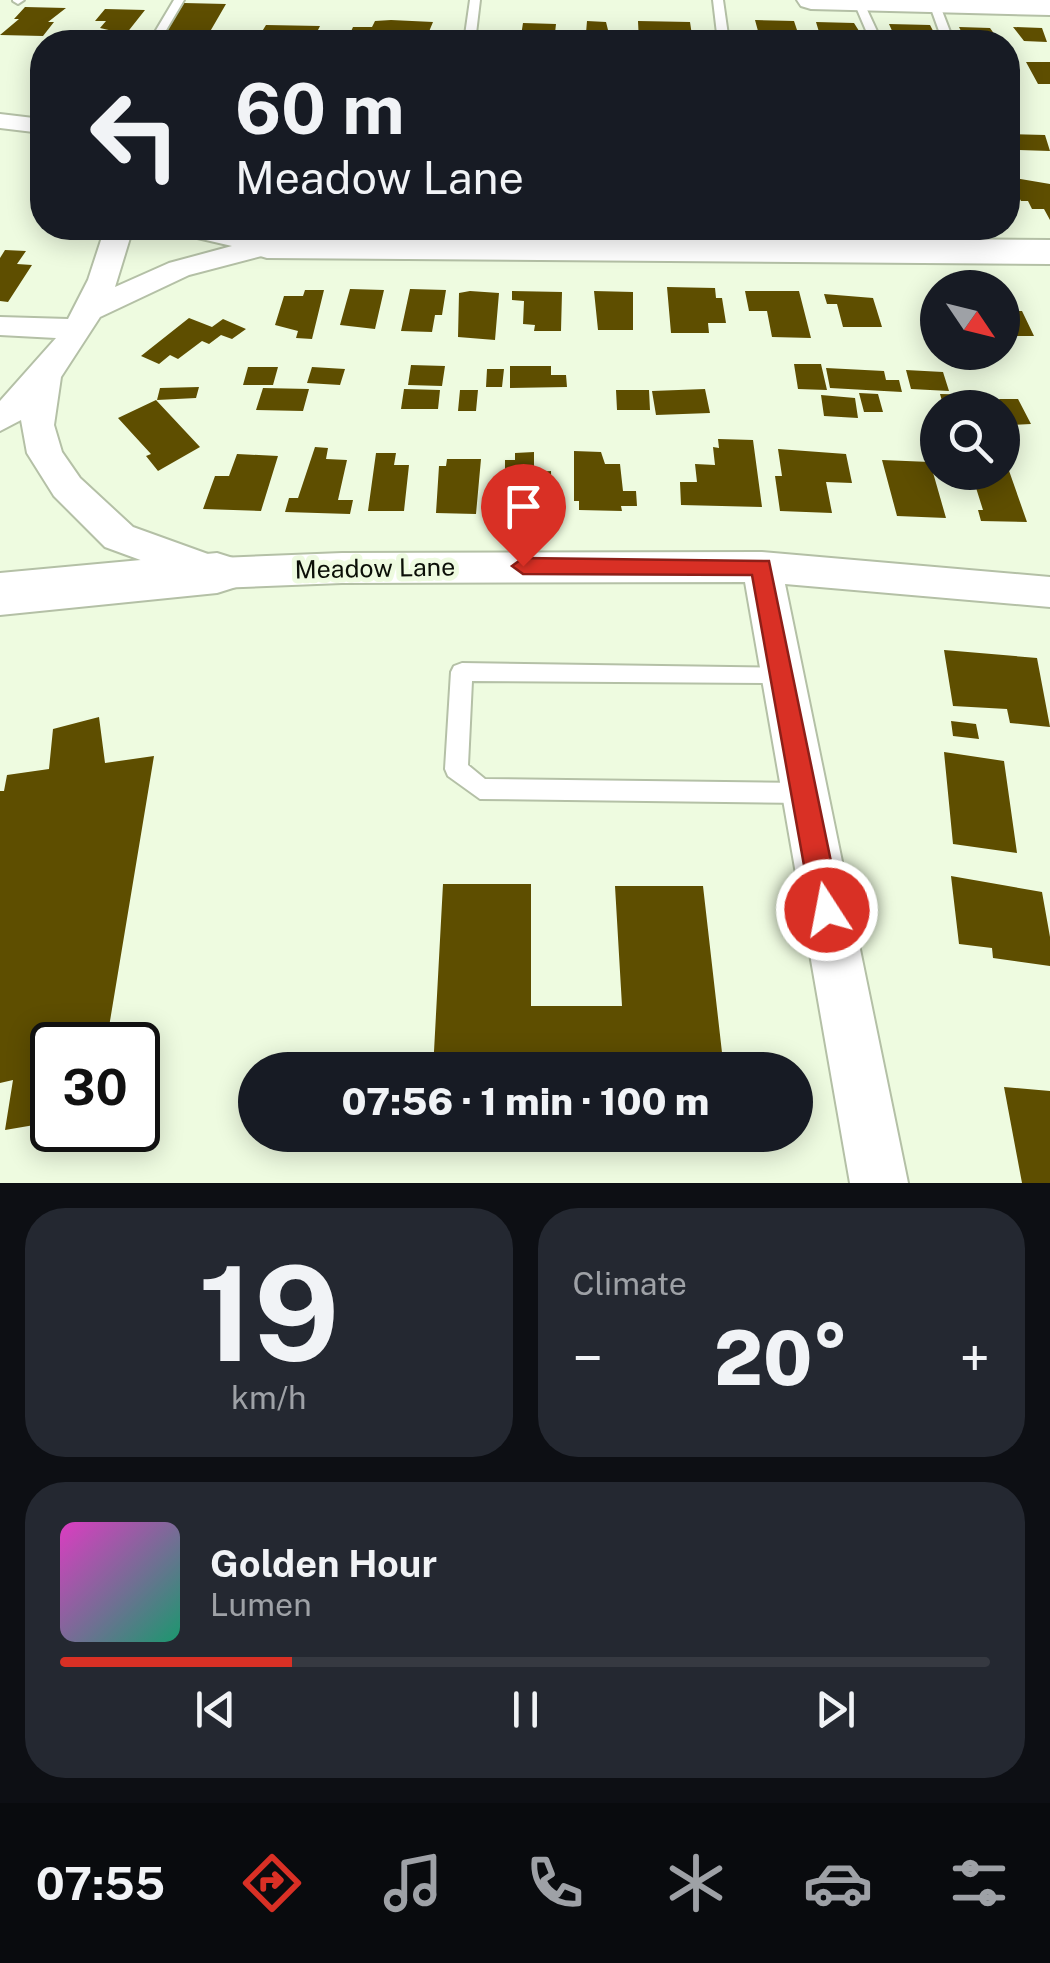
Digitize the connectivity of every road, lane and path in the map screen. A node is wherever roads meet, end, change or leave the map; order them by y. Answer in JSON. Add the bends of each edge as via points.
{"nodes":[{"id":1,"x":180,"y":0,"type":"edge"},
{"id":2,"x":476,"y":0,"type":"edge"},
{"id":3,"x":718,"y":0,"type":"edge"},
{"id":4,"x":811,"y":0,"type":"edge"},
{"id":5,"x":858,"y":1,"type":"edge"},
{"id":6,"x":889,"y":1,"type":"edge"},
{"id":7,"x":934,"y":3,"type":"junction"},
{"id":8,"x":1050,"y":6,"type":"edge"},
{"id":9,"x":161,"y":30,"type":"edge"},
{"id":10,"x":472,"y":30,"type":"edge"},
{"id":11,"x":722,"y":30,"type":"edge"},
{"id":12,"x":871,"y":30,"type":"edge"},
{"id":13,"x":945,"y":30,"type":"edge"},
{"id":14,"x":0,"y":120,"type":"edge"},
{"id":15,"x":30,"y":124,"type":"edge"},
{"id":16,"x":117,"y":240,"type":"edge"},
{"id":17,"x":241,"y":240,"type":"edge"},
{"id":18,"x":267,"y":246,"type":"junction"},
{"id":19,"x":1050,"y":252,"type":"edge"},
{"id":20,"x":80,"y":320,"type":"junction"},
{"id":21,"x":0,"y":326,"type":"edge"},
{"id":22,"x":45,"y":378,"type":"junction"},
{"id":23,"x":0,"y":420,"type":"edge"},
{"id":24,"x":762,"y":567,"type":"junction"},
{"id":25,"x":217,"y":573,"type":"junction"},
{"id":26,"x":1050,"y":592,"type":"edge"},
{"id":27,"x":0,"y":594,"type":"edge"},
{"id":28,"x":782,"y":674,"type":"junction"},
{"id":29,"x":804,"y":793,"type":"junction"},
{"id":30,"x":879,"y":1183,"type":"edge"}],
"edges":[{"from":1,"to":9,"type":"lane"},
{"from":2,"to":10,"type":"lane"},
{"from":3,"to":11,"type":"lane"},
{"from":4,"to":5,"type":"street"},
{"from":5,"to":6,"type":"street"},
{"from":5,"to":12,"type":"lane"},
{"from":6,"to":7,"type":"street"},
{"from":7,"to":8,"type":"street"},
{"from":7,"to":13,"type":"lane"},
{"from":14,"to":15,"type":"street"},
{"from":16,"to":20,"type":"street"},
{"from":17,"to":18,"type":"street"},
{"from":18,"to":19,"type":"street"},
{"from":18,"to":20,"type":"street","via":[[179,270]]},
{"from":20,"to":21,"type":"street"},
{"from":20,"to":22,"type":"street"},
{"from":22,"to":23,"type":"street"},
{"from":22,"to":25,"type":"street","via":[[37,425],[67,487],[118,537]]},
{"from":24,"to":25,"type":"street","name":"Meadow Lane"},
{"from":24,"to":26,"type":"street","name":"Meadow Lane"},
{"from":24,"to":28,"type":"street"},
{"from":25,"to":27,"type":"street","name":"Meadow Lane"},
{"from":28,"to":29,"type":"street"},
{"from":28,"to":29,"type":"lane","via":[[462,672],[456,768],[480,789]]},
{"from":29,"to":30,"type":"street"}]}
